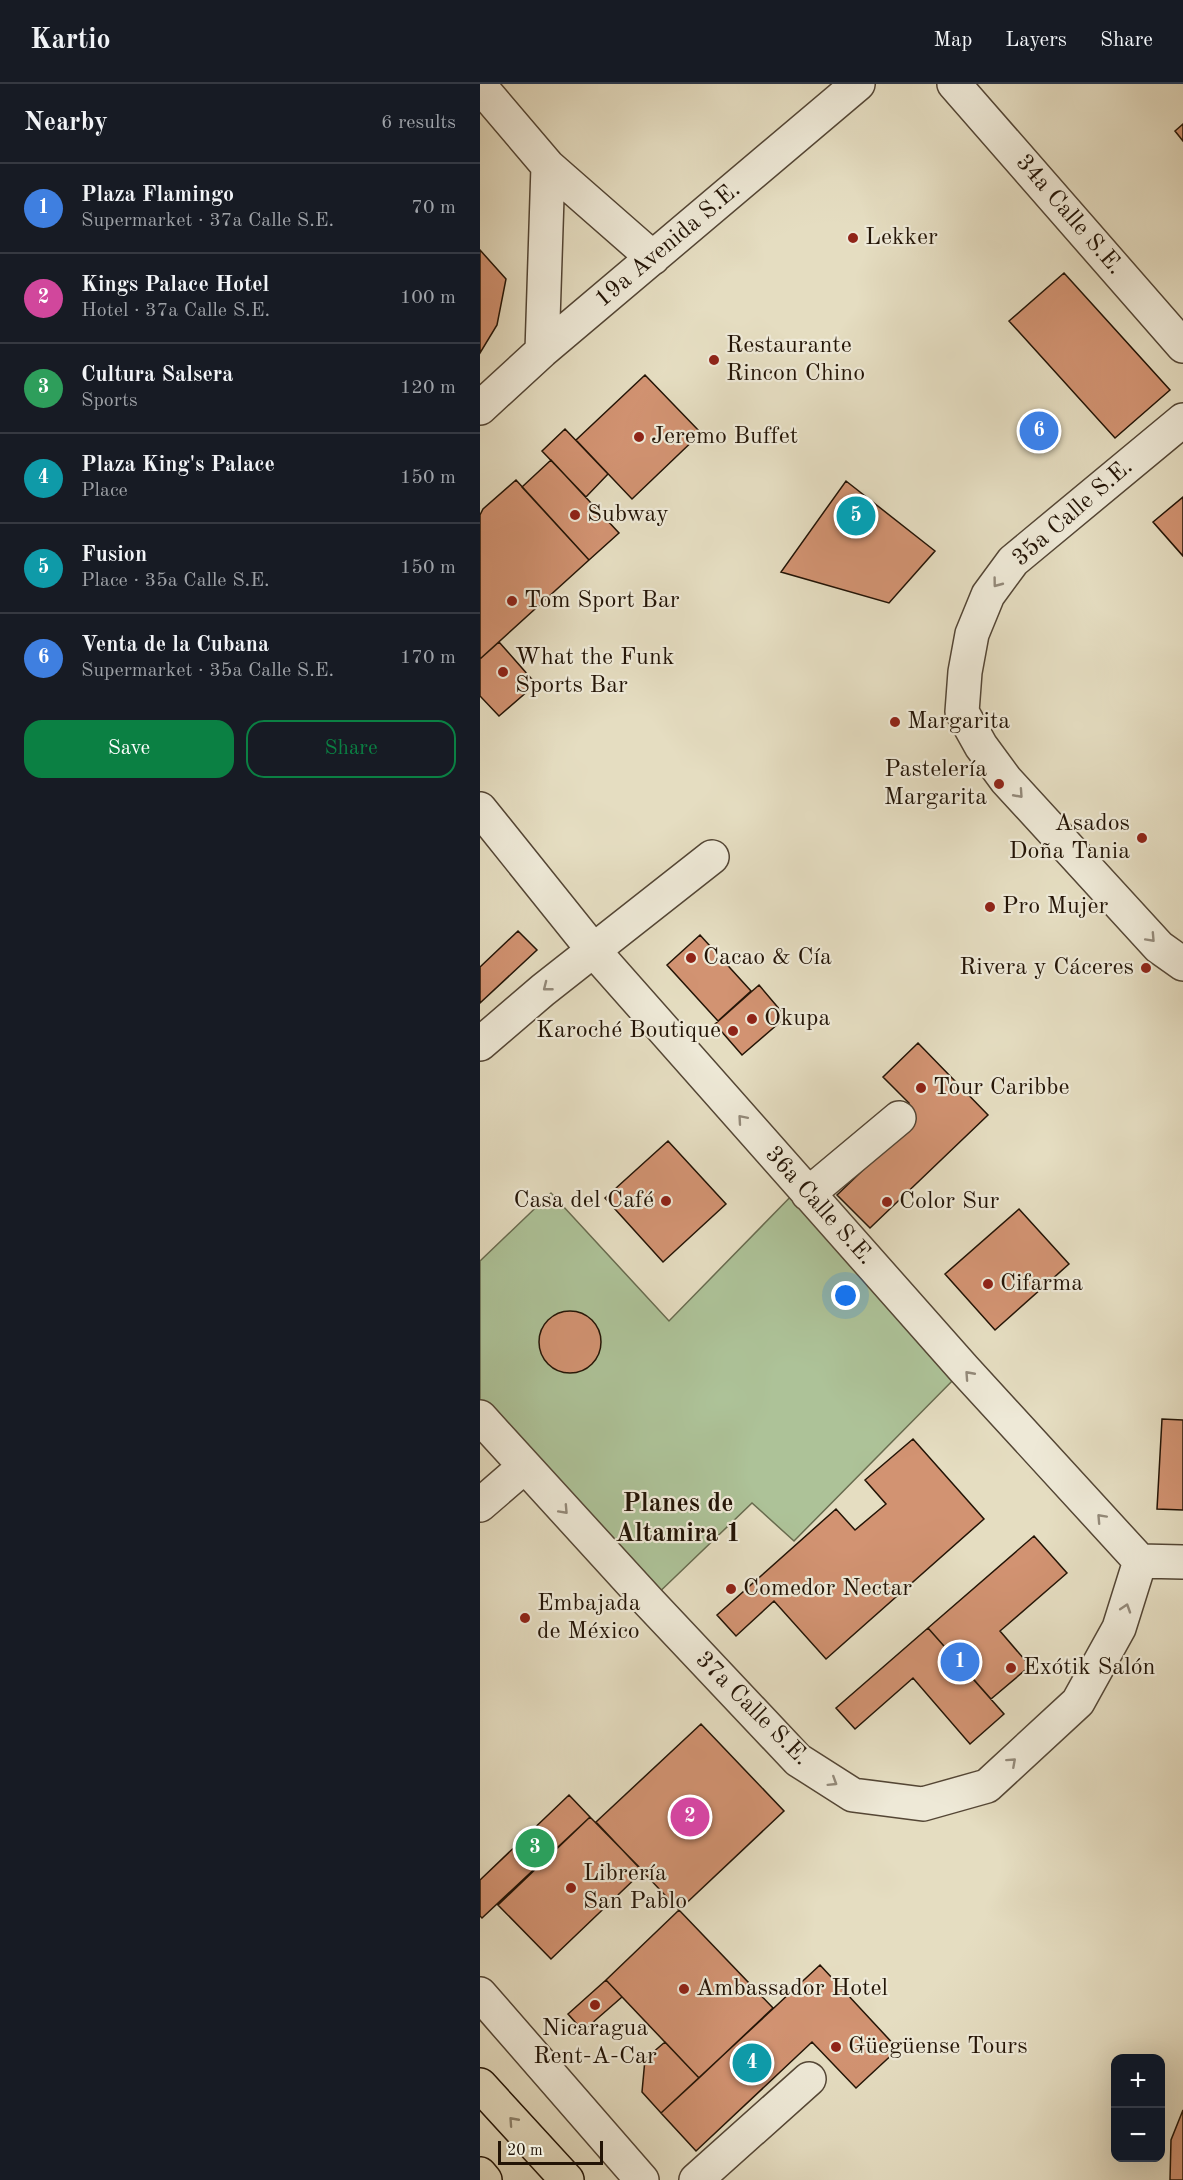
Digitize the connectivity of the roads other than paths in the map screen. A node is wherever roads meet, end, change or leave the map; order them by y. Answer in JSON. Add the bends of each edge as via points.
{"nodes":[{"id":1,"x":858,"y":84,"type":"edge"},
{"id":2,"x":954,"y":84,"type":"edge"},
{"id":3,"x":480,"y":86,"type":"edge"},
{"id":4,"x":548,"y":166,"type":"junction"},
{"id":5,"x":653,"y":258,"type":"junction"},
{"id":6,"x":1183,"y":346,"type":"edge"},
{"id":7,"x":542,"y":351,"type":"junction"},
{"id":8,"x":480,"y":408,"type":"edge"},
{"id":9,"x":1183,"y":420,"type":"edge"},
{"id":10,"x":480,"y":809,"type":"edge"},
{"id":11,"x":712,"y":857,"type":"dead end"},
{"id":12,"x":594,"y":951,"type":"junction"},
{"id":13,"x":1183,"y":964,"type":"edge"},
{"id":14,"x":480,"y":1044,"type":"edge"},
{"id":15,"x":899,"y":1118,"type":"dead end"},
{"id":16,"x":808,"y":1194,"type":"junction"},
{"id":17,"x":480,"y":1417,"type":"edge"},
{"id":18,"x":524,"y":1467,"type":"junction"},
{"id":19,"x":480,"y":1505,"type":"edge"},
{"id":20,"x":1140,"y":1561,"type":"junction"},
{"id":21,"x":1183,"y":1562,"type":"edge"},
{"id":22,"x":480,"y":1994,"type":"edge"},
{"id":23,"x":809,"y":2079,"type":"dead end"},
{"id":24,"x":480,"y":2085,"type":"edge"},
{"id":25,"x":480,"y":2174,"type":"edge"},
{"id":26,"x":485,"y":2180,"type":"edge"},
{"id":27,"x":567,"y":2180,"type":"edge"},
{"id":28,"x":642,"y":2180,"type":"edge"},
{"id":29,"x":696,"y":2180,"type":"edge"}],
"edges":[{"from":1,"to":5,"type":"street","name":"19a Avenida S.E."},
{"from":2,"to":6,"type":"street","name":"34a Calle S.E."},
{"from":3,"to":4,"type":"street"},
{"from":4,"to":5,"type":"street"},
{"from":4,"to":7,"type":"street"},
{"from":5,"to":7,"type":"street","name":"19a Avenida S.E."},
{"from":7,"to":8,"type":"street","name":"19a Avenida S.E."},
{"from":9,"to":13,"type":"street","name":"35a Calle S.E.","one_way":true,"via":[[1014,561],[988,595],[972,634],[962,712],[1006,780],[1159,947]]},
{"from":10,"to":12,"type":"street","name":"36a Calle S.E."},
{"from":11,"to":12,"type":"street"},
{"from":12,"to":14,"type":"street","one_way":true},
{"from":16,"to":12,"type":"street","name":"36a Calle S.E.","one_way":true},
{"from":15,"to":16,"type":"street"},
{"from":20,"to":16,"type":"street","name":"36a Calle S.E.","one_way":true},
{"from":17,"to":18,"type":"street","name":"37a Calle S.E."},
{"from":18,"to":19,"type":"street"},
{"from":18,"to":20,"type":"street","name":"37a Calle S.E.","one_way":true,"via":[[798,1760],[853,1795],[923,1804],[987,1786],[1078,1702],[1119,1628]]},
{"from":20,"to":21,"type":"street"},
{"from":22,"to":28,"type":"street"},
{"from":23,"to":29,"type":"street"},
{"from":27,"to":24,"type":"highway","one_way":true},
{"from":25,"to":26,"type":"highway"}]}
